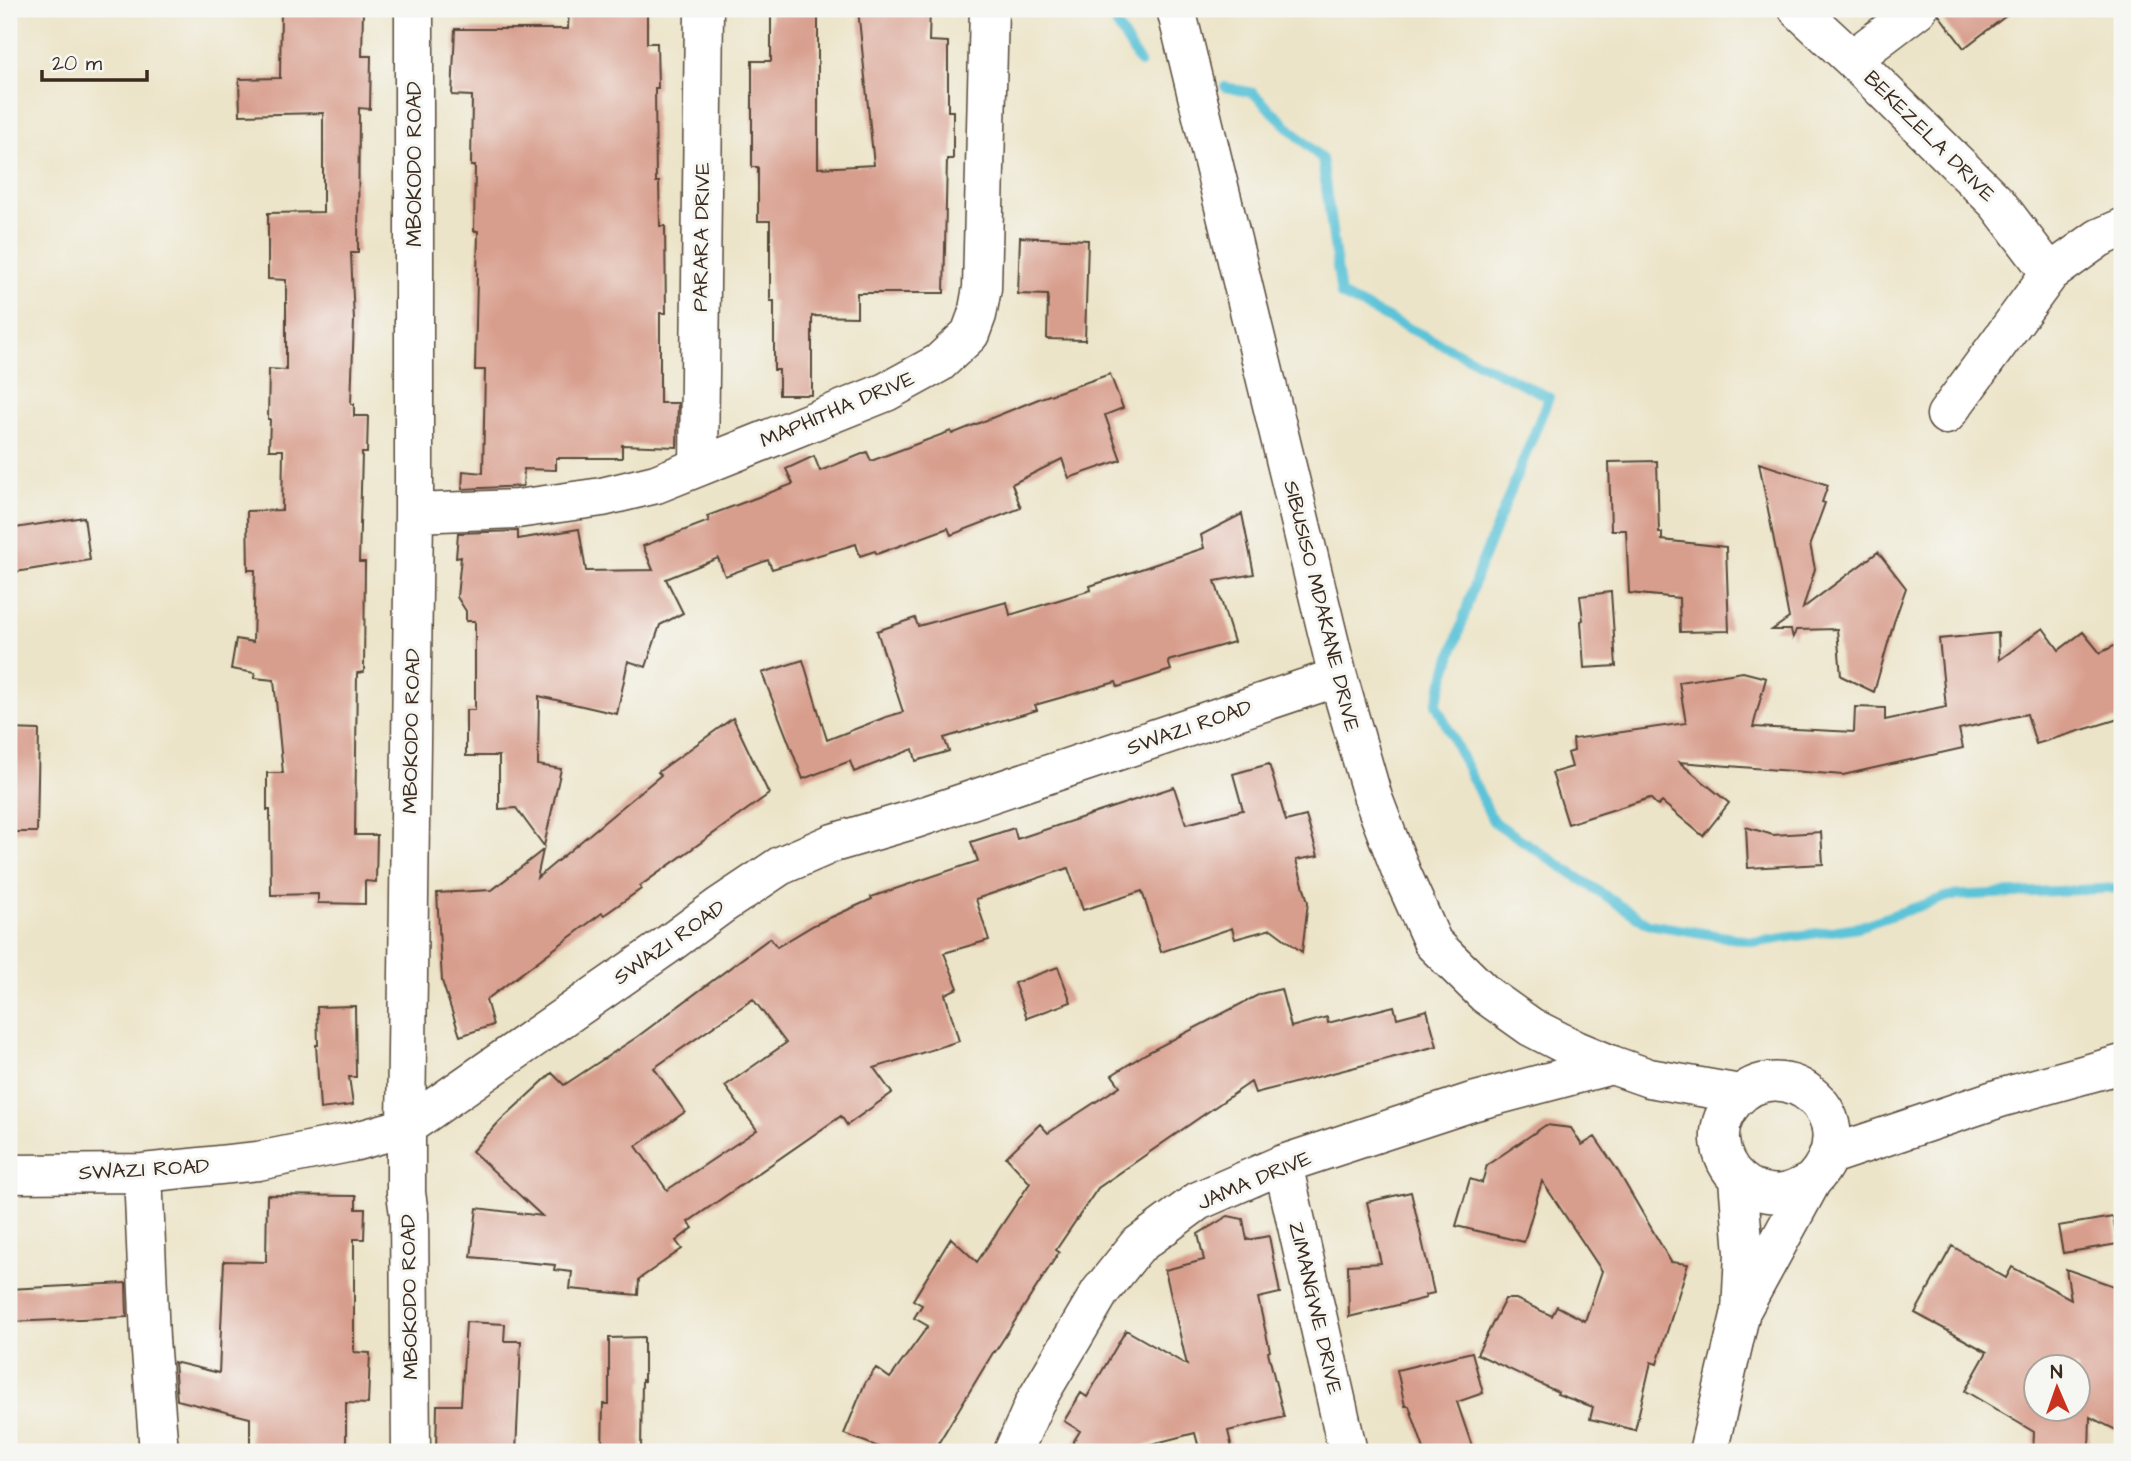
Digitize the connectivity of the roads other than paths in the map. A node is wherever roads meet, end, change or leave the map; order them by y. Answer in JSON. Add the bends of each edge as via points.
{"nodes":[{"id":1,"x":414,"y":9,"type":"edge"},
{"id":2,"x":704,"y":9,"type":"edge"},
{"id":3,"x":989,"y":9,"type":"edge"},
{"id":4,"x":1176,"y":9,"type":"edge"},
{"id":5,"x":1798,"y":9,"type":"edge"},
{"id":6,"x":1918,"y":9,"type":"edge"},
{"id":7,"x":1852,"y":59,"type":"junction"},
{"id":8,"x":2122,"y":228,"type":"edge"},
{"id":9,"x":2050,"y":273,"type":"junction"},
{"id":10,"x":1946,"y":415,"type":"dead end"},
{"id":11,"x":699,"y":466,"type":"junction"},
{"id":12,"x":414,"y":513,"type":"junction"},
{"id":13,"x":1338,"y":677,"type":"junction"},
{"id":14,"x":2122,"y":1064,"type":"edge"},
{"id":15,"x":1612,"y":1065,"type":"junction"},
{"id":16,"x":1649,"y":1078,"type":"junction"},
{"id":17,"x":1740,"y":1094,"type":"junction"},
{"id":18,"x":2000,"y":1098,"type":"junction"},
{"id":19,"x":1824,"y":1109,"type":"junction"},
{"id":20,"x":406,"y":1127,"type":"junction"},
{"id":21,"x":1720,"y":1136,"type":"junction"},
{"id":22,"x":1283,"y":1164,"type":"junction"},
{"id":23,"x":1821,"y":1168,"type":"junction"},
{"id":24,"x":144,"y":1173,"type":"junction"},
{"id":25,"x":9,"y":1174,"type":"edge"},
{"id":26,"x":1738,"y":1179,"type":"junction"},
{"id":27,"x":1741,"y":1311,"type":"junction"},
{"id":28,"x":159,"y":1452,"type":"edge"},
{"id":29,"x":411,"y":1452,"type":"edge"},
{"id":30,"x":1013,"y":1452,"type":"edge"},
{"id":31,"x":1348,"y":1452,"type":"edge"},
{"id":32,"x":1708,"y":1452,"type":"edge"}],
"edges":[{"from":1,"to":12,"type":"street","name":"MBOKODO ROAD"},
{"from":2,"to":11,"type":"street","name":"PARARA DRIVE"},
{"from":3,"to":11,"type":"street","name":"MAPHITHA DRIVE","via":[[982,288],[970,334],[939,363],[886,392]]},
{"from":4,"to":13,"type":"street","name":"SIBUSISO MDAKANE DRIVE"},
{"from":5,"to":7,"type":"street","name":"BEKEZELA DRIVE"},
{"from":6,"to":7,"type":"street"},
{"from":7,"to":9,"type":"street","name":"BEKEZELA DRIVE","via":[[1997,203]]},
{"from":8,"to":9,"type":"street","via":[[2099,238]]},
{"from":9,"to":10,"type":"street"},
{"from":11,"to":12,"type":"street","name":"MAPHITHA DRIVE","via":[[656,484],[602,497],[517,509]]},
{"from":12,"to":20,"type":"street","name":"MBOKODO ROAD"},
{"from":13,"to":15,"type":"street","name":"SIBUSISO MDAKANE DRIVE","via":[[1373,798],[1433,943],[1486,995],[1531,1027]]},
{"from":13,"to":20,"type":"street","name":"SWAZI ROAD","via":[[833,843],[780,866]]},
{"from":14,"to":18,"type":"street"},
{"from":15,"to":16,"type":"street","name":"SIBUSISO MDAKANE DRIVE"},
{"from":15,"to":22,"type":"street","name":"JAMA DRIVE","via":[[1472,1102]]},
{"from":16,"to":17,"type":"street","name":"SIBUSISO MDAKANE DRIVE"},
{"from":16,"to":21,"type":"street","name":"SIBUSISO MDAKANE DRIVE"},
{"from":17,"to":19,"type":"street","via":[[1769,1082],[1786,1083],[1801,1087]]},
{"from":17,"to":21,"type":"street","via":[[1730,1106]]},
{"from":18,"to":19,"type":"street","via":[[1903,1118]]},
{"from":18,"to":23,"type":"street"},
{"from":19,"to":23,"type":"street","via":[[1832,1139]]},
{"from":20,"to":24,"type":"street","name":"SWAZI ROAD","via":[[258,1161]]},
{"from":20,"to":29,"type":"street","name":"MBOKODO ROAD"},
{"from":21,"to":26,"type":"street","via":[[1721,1152]]},
{"from":22,"to":30,"type":"street","name":"JAMA DRIVE","via":[[1198,1201],[1137,1246],[1094,1303],[1035,1402]]},
{"from":22,"to":31,"type":"street","name":"ZIMANGWE DRIVE"},
{"from":23,"to":26,"type":"street","via":[[1798,1189],[1783,1193],[1767,1193]]},
{"from":23,"to":27,"type":"street"},
{"from":24,"to":25,"type":"street","name":"SWAZI ROAD"},
{"from":24,"to":28,"type":"street"},
{"from":26,"to":27,"type":"street","via":[[1744,1252]]},
{"from":27,"to":32,"type":"street"}]}
